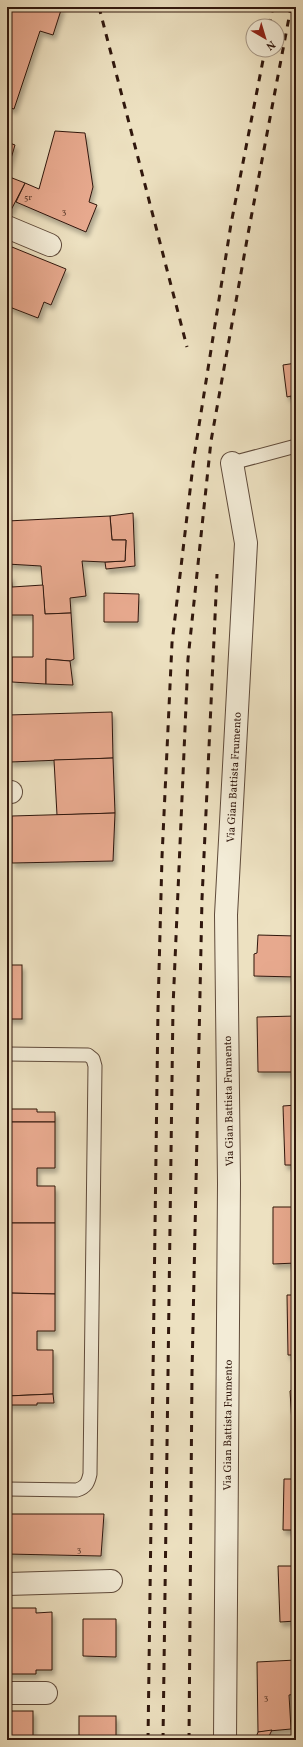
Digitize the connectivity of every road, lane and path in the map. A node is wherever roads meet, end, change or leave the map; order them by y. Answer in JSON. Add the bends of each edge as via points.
{"nodes":[{"id":1,"x":7,"y":227,"type":"edge"},
{"id":2,"x":50,"y":245,"type":"dead end"},
{"id":3,"x":296,"y":446,"type":"edge"},
{"id":4,"x":232,"y":463,"type":"joint"},
{"id":5,"x":7,"y":1054,"type":"edge"},
{"id":6,"x":7,"y":1490,"type":"edge"},
{"id":7,"x":111,"y":1581,"type":"dead end"},
{"id":8,"x":7,"y":1584,"type":"edge"},
{"id":9,"x":7,"y":1693,"type":"edge"},
{"id":10,"x":46,"y":1693,"type":"dead end"},
{"id":11,"x":225,"y":1740,"type":"edge"}],
"edges":[{"from":1,"to":2,"type":"street"},
{"from":3,"to":4,"type":"lane"},
{"from":4,"to":11,"type":"street","name":"Via Gian Battista Frumento","via":[[246,543],[226,915],[229,1191]]},
{"from":5,"to":6,"type":"lane","via":[[88,1055],[93,1059],[95,1066],[90,1474],[84,1488],[77,1490]]},
{"from":7,"to":8,"type":"street"},
{"from":9,"to":10,"type":"street"}]}
